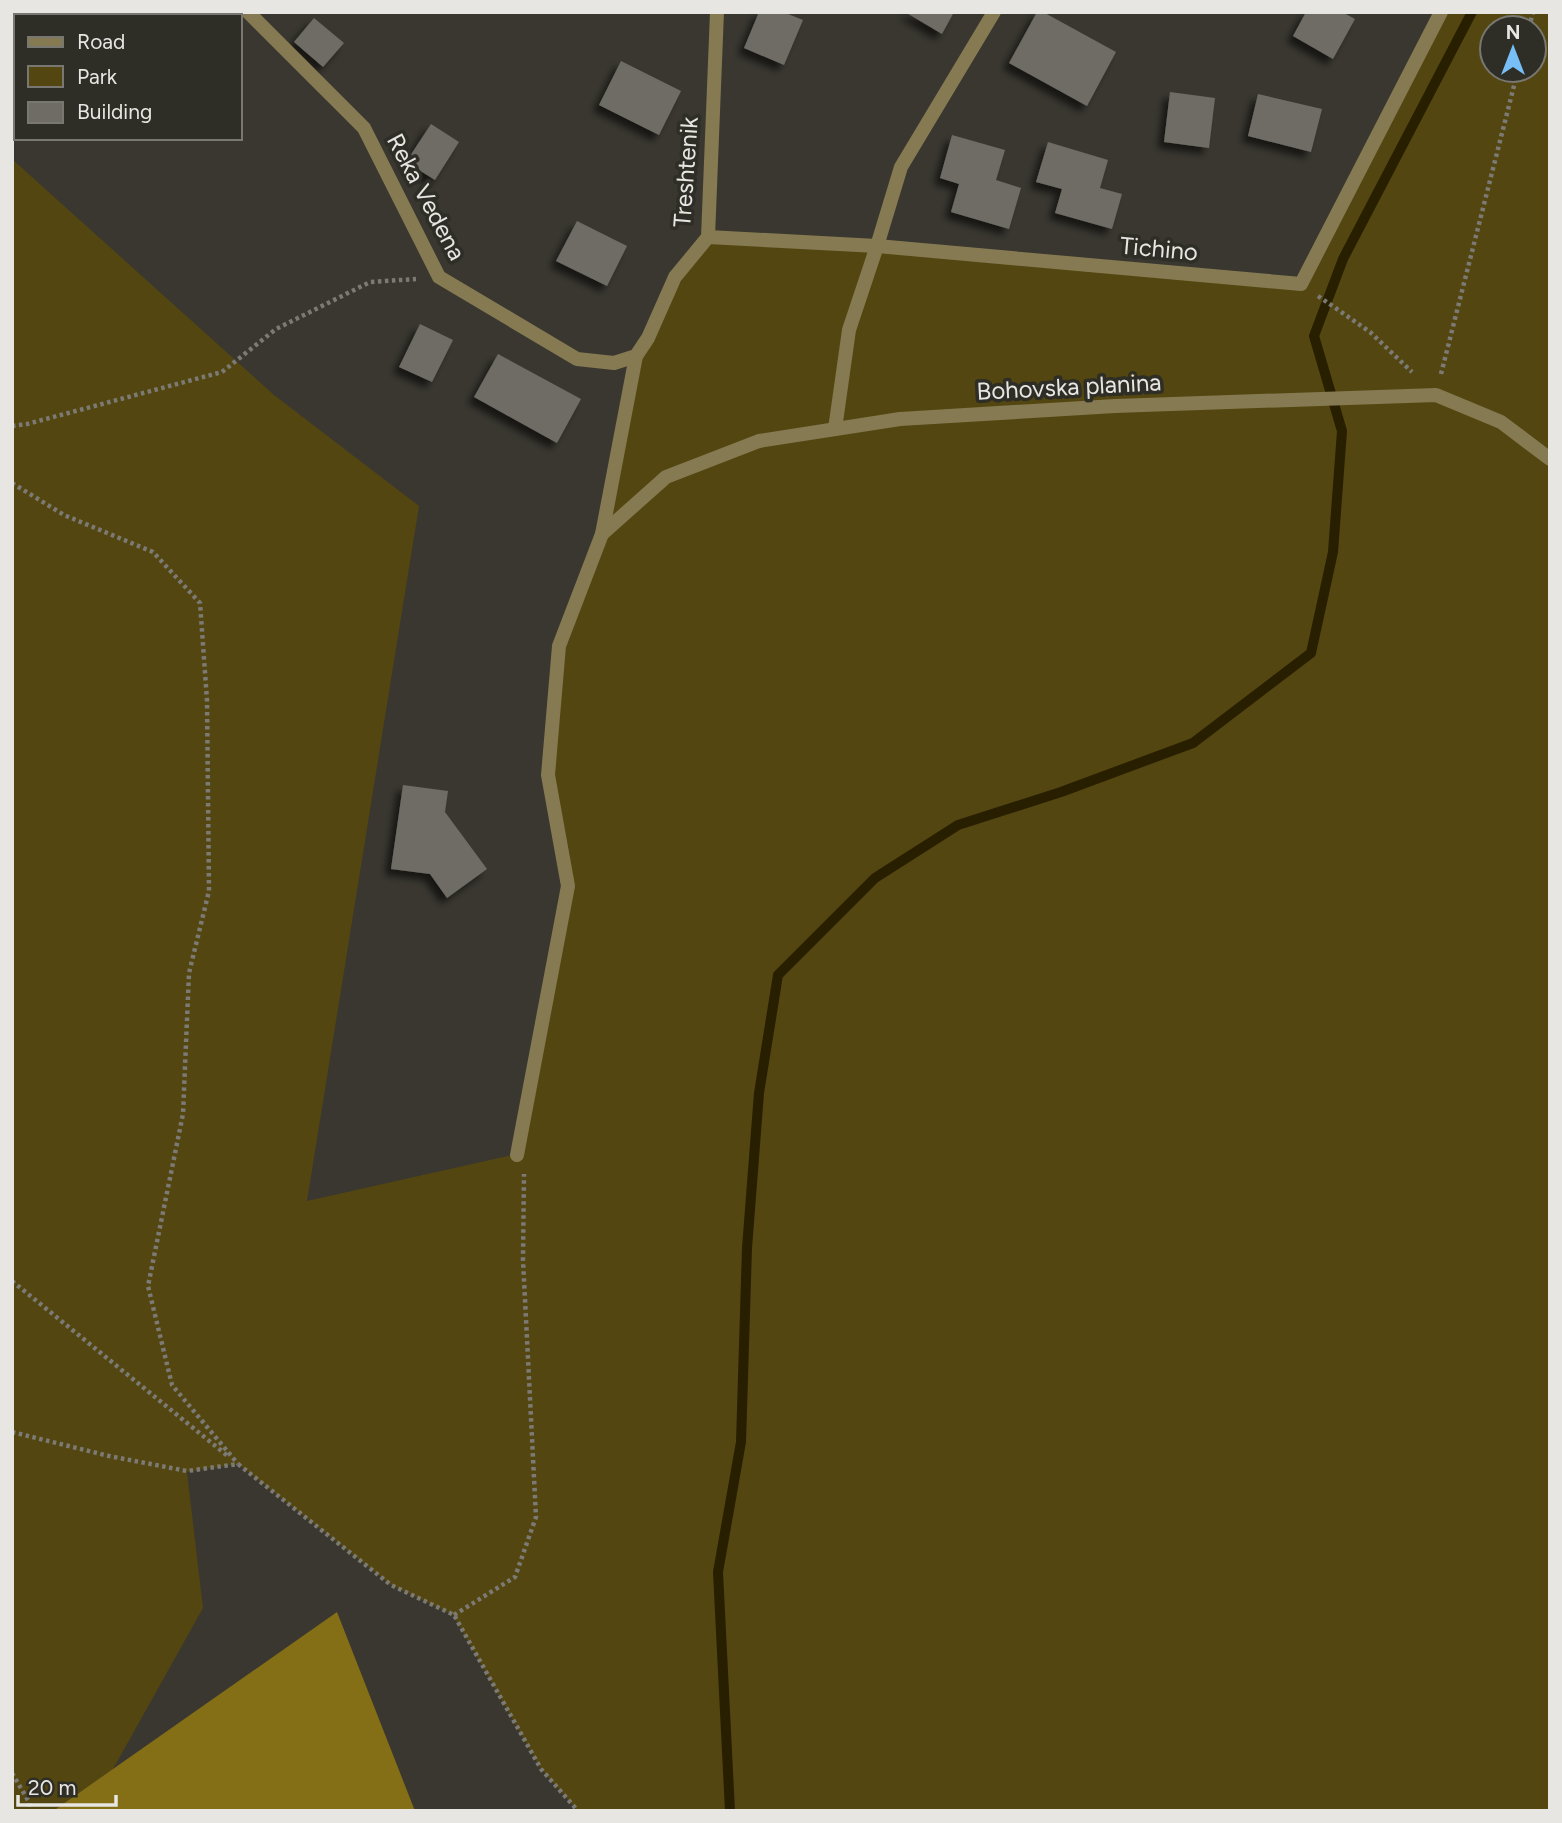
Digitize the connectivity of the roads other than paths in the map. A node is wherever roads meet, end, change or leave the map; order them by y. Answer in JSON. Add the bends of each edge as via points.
{"nodes":[{"id":1,"x":248,"y":12,"type":"edge"},
{"id":2,"x":717,"y":12,"type":"edge"},
{"id":3,"x":994,"y":12,"type":"edge"},
{"id":4,"x":1441,"y":12,"type":"edge"},
{"id":5,"x":708,"y":237,"type":"junction"},
{"id":6,"x":877,"y":246,"type":"junction"},
{"id":7,"x":636,"y":356,"type":"junction"},
{"id":8,"x":835,"y":429,"type":"junction"},
{"id":9,"x":1550,"y":459,"type":"edge"},
{"id":10,"x":602,"y":534,"type":"junction"},
{"id":11,"x":517,"y":1155,"type":"road end"}],
"edges":[{"from":1,"to":7,"type":"street","name":"Reka Vedena","via":[[364,128],[439,277],[577,359],[614,363]]},
{"from":2,"to":5,"type":"street","name":"Treshtenik"},
{"from":3,"to":6,"type":"street","via":[[901,167]]},
{"from":4,"to":6,"type":"street","name":"Tichino","via":[[1301,284]]},
{"from":5,"to":6,"type":"street","name":"Tichino"},
{"from":5,"to":7,"type":"street","name":"Treshtenik","via":[[675,277],[649,338]]},
{"from":6,"to":8,"type":"street","via":[[849,330]]},
{"from":7,"to":10,"type":"street"},
{"from":8,"to":9,"type":"street","name":"Bohovska planina","via":[[900,419],[1101,407],[1436,395],[1501,422]]},
{"from":8,"to":10,"type":"street","name":"Bohovska planina","via":[[759,441],[666,477]]},
{"from":10,"to":11,"type":"street","via":[[559,646],[548,775],[568,886]]}]}
